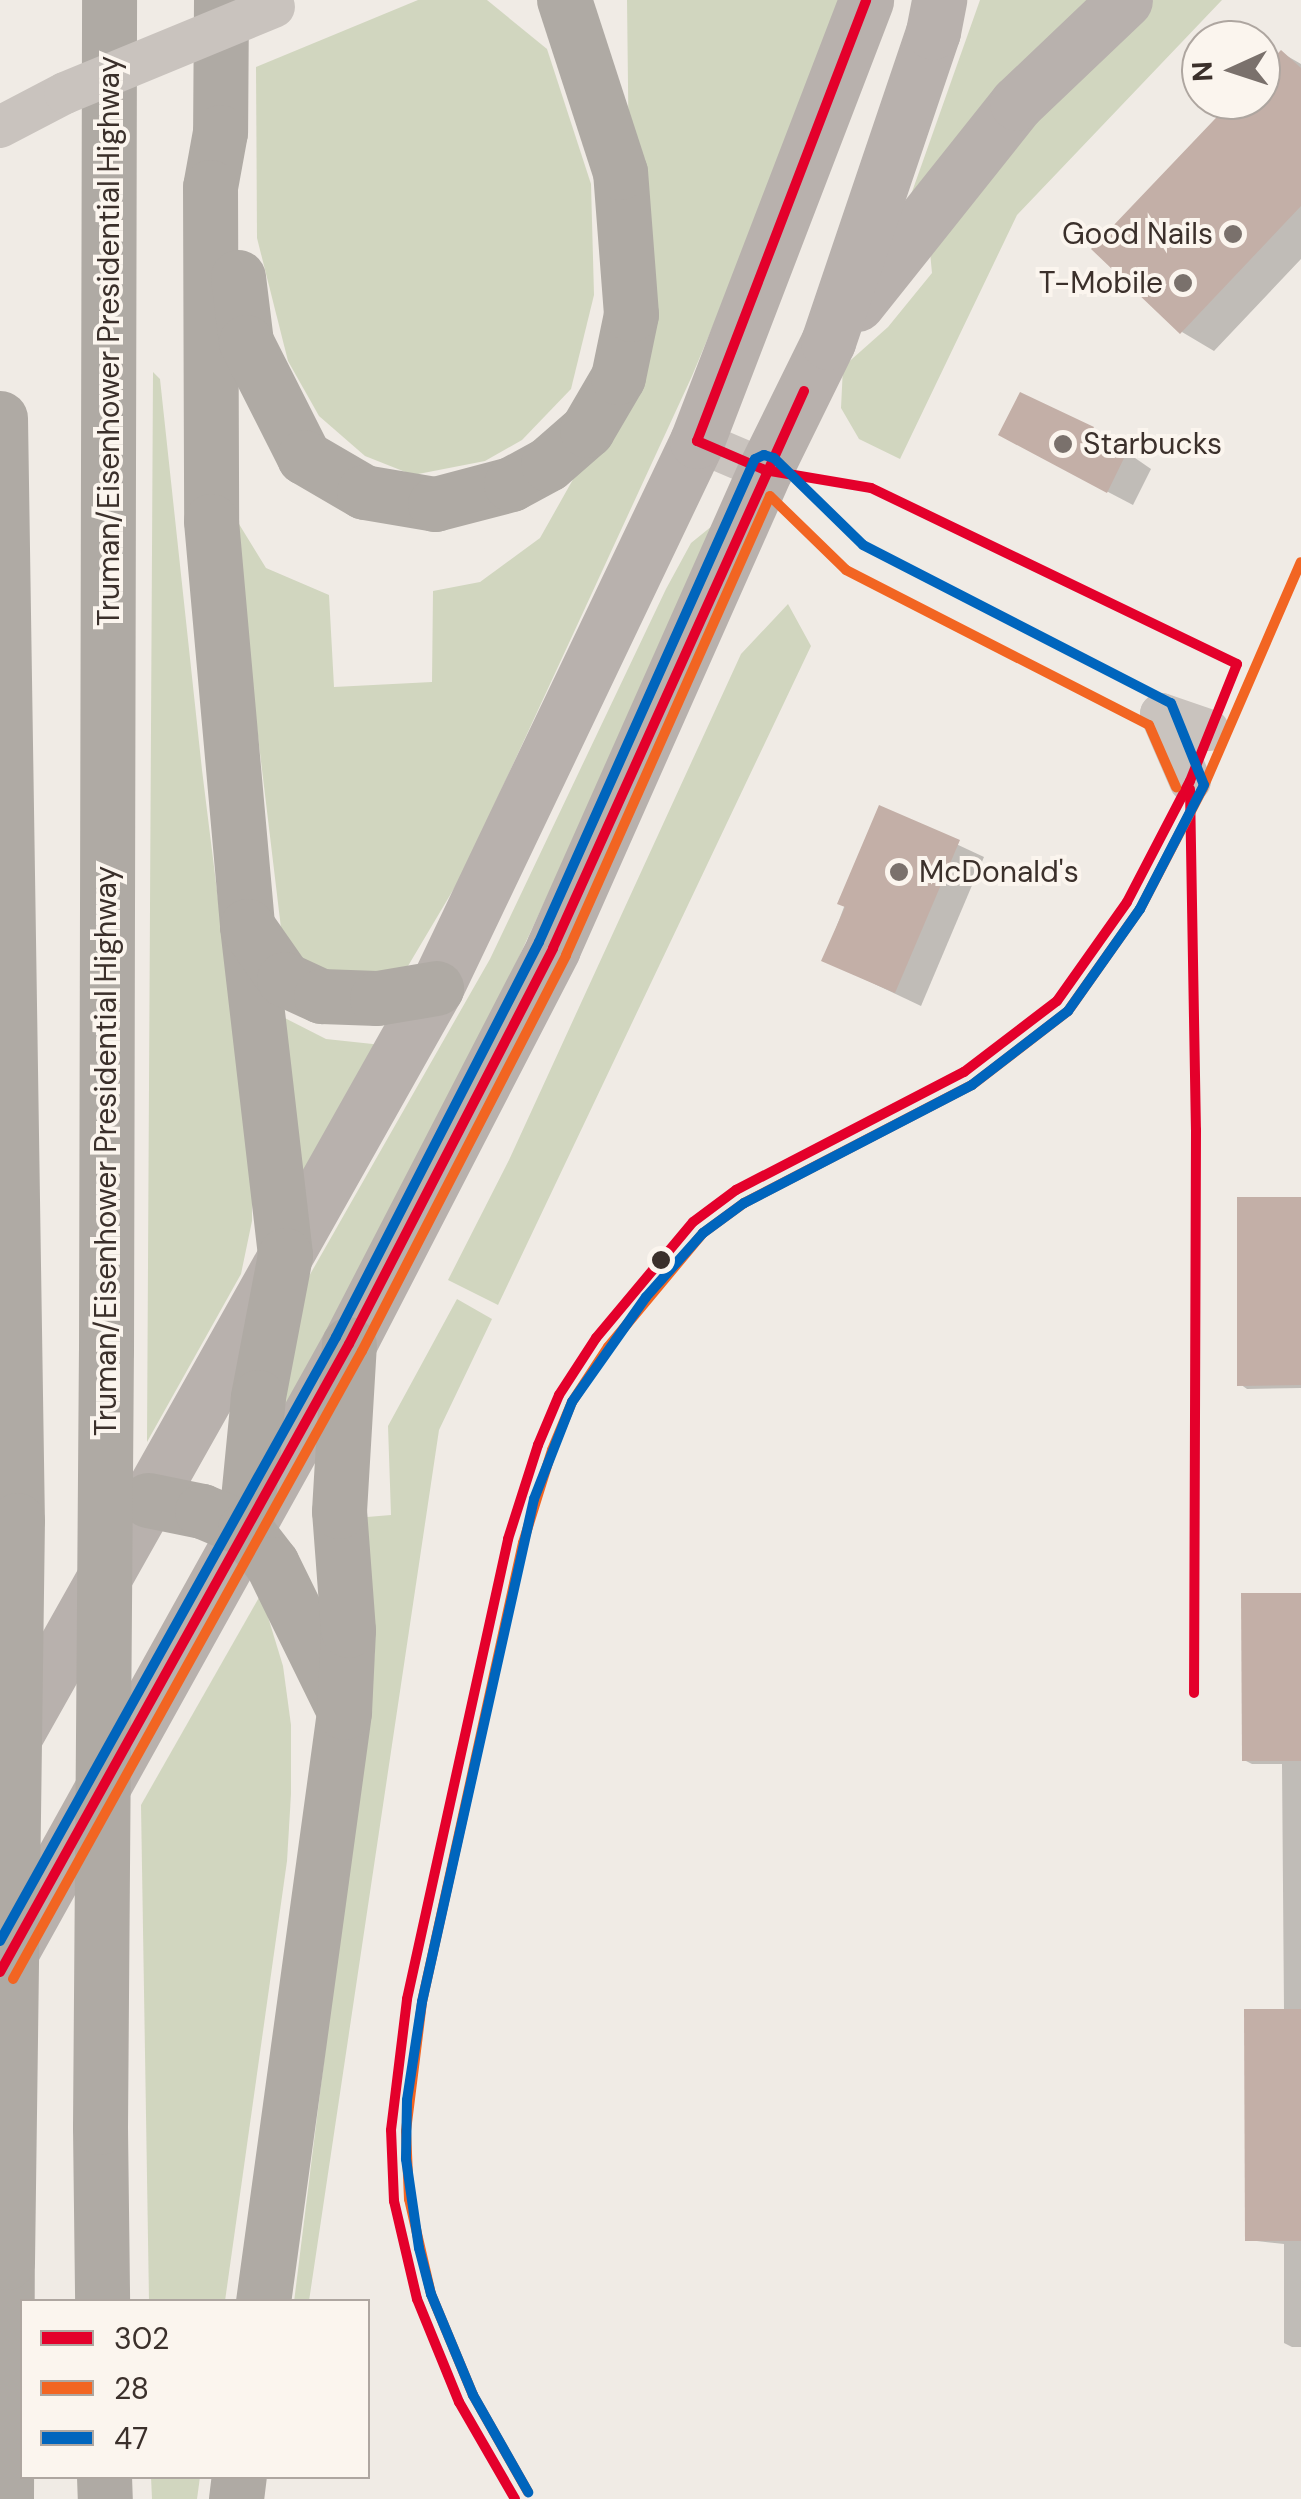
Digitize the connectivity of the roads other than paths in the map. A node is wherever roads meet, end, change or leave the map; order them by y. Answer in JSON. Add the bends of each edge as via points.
{"nodes":[{"id":1,"x":110,"y":0,"type":"edge"},
{"id":2,"x":220,"y":0,"type":"edge"},
{"id":3,"x":564,"y":0,"type":"edge"},
{"id":4,"x":866,"y":0,"type":"edge"},
{"id":5,"x":939,"y":0,"type":"edge"},
{"id":6,"x":1125,"y":0,"type":"edge"},
{"id":7,"x":284,"y":3,"type":"edge"},
{"id":8,"x":0,"y":126,"type":"edge"},
{"id":9,"x":220,"y":132,"type":"junction"},
{"id":10,"x":828,"y":342,"type":"junction"},
{"id":11,"x":0,"y":418,"type":"edge"},
{"id":12,"x":696,"y":441,"type":"junction"},
{"id":13,"x":765,"y":470,"type":"junction"},
{"id":14,"x":1208,"y":730,"type":"dead end"},
{"id":15,"x":1190,"y":781,"type":"dead end"},
{"id":16,"x":247,"y":926,"type":"junction"},
{"id":17,"x":436,"y":988,"type":"junction"},
{"id":18,"x":285,"y":1255,"type":"junction"},
{"id":19,"x":349,"y":1344,"type":"junction"},
{"id":20,"x":148,"y":1500,"type":"junction"},
{"id":21,"x":245,"y":1529,"type":"junction"},
{"id":22,"x":344,"y":1712,"type":"junction"},
{"id":23,"x":0,"y":1763,"type":"edge"},
{"id":24,"x":0,"y":1972,"type":"edge"},
{"id":25,"x":102,"y":2299,"type":"edge"},
{"id":26,"x":263,"y":2299,"type":"edge"},
{"id":27,"x":6,"y":2499,"type":"edge"}],
"edges":[{"from":1,"to":25,"type":"highway","name":"Truman/Eisenhower Presidential Highway","bridge":true},
{"from":2,"to":9,"type":"highway"},
{"from":3,"to":9,"type":"highway","via":[[620,172],[631,314],[618,377],[587,430],[512,484],[434,504],[364,492],[304,457],[246,342]]},
{"from":4,"to":12,"type":"main road"},
{"from":5,"to":10,"type":"main road"},
{"from":6,"to":10,"type":"main road","via":[[1017,103]]},
{"from":7,"to":8,"type":"street","bridge":true},
{"from":9,"to":16,"type":"highway","via":[[210,186],[211,521]]},
{"from":10,"to":13,"type":"main road"},
{"from":11,"to":27,"type":"highway","bridge":true,"via":[[17,1520]]},
{"from":12,"to":13,"type":"street"},
{"from":12,"to":17,"type":"main road"},
{"from":13,"to":19,"type":"main road","via":[[554,948]]},
{"from":14,"to":15,"type":"street","via":[[1161,714]]},
{"from":16,"to":17,"type":"highway","via":[[284,979],[321,996],[376,998]]},
{"from":16,"to":18,"type":"highway"},
{"from":17,"to":18,"type":"main road"},
{"from":18,"to":20,"type":"main road"},
{"from":18,"to":21,"type":"highway","via":[[258,1396]]},
{"from":19,"to":21,"type":"main road"},
{"from":19,"to":22,"type":"highway","via":[[339,1511],[348,1630]]},
{"from":20,"to":21,"type":"highway"},
{"from":20,"to":23,"type":"main road"},
{"from":21,"to":22,"type":"highway","via":[[272,1564]]},
{"from":21,"to":24,"type":"main road"},
{"from":22,"to":26,"type":"highway"}]}
